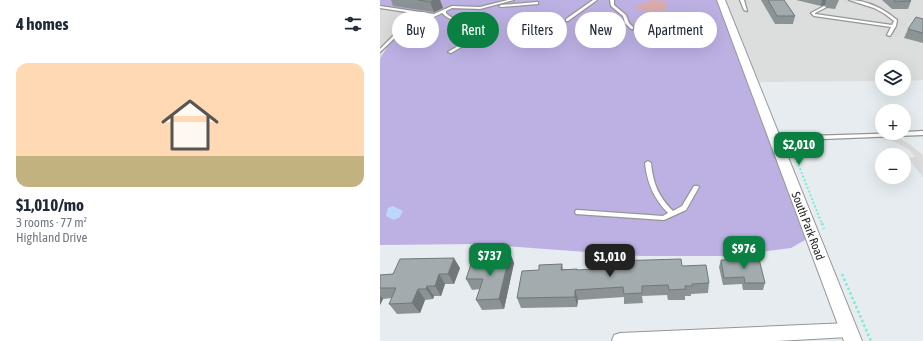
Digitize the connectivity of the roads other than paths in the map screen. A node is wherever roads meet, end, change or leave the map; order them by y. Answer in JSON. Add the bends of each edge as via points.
{"nodes":[{"id":1,"x":512,"y":0,"type":"edge"},
{"id":2,"x":595,"y":0,"type":"edge"},
{"id":3,"x":612,"y":0,"type":"edge"},
{"id":4,"x":721,"y":0,"type":"edge"},
{"id":5,"x":742,"y":0,"type":"edge"},
{"id":6,"x":851,"y":0,"type":"edge"},
{"id":7,"x":867,"y":0,"type":"edge"},
{"id":8,"x":538,"y":3,"type":"dead end"},
{"id":9,"x":870,"y":4,"type":"junction"},
{"id":10,"x":824,"y":6,"type":"dead end"},
{"id":11,"x":380,"y":7,"type":"edge"},
{"id":12,"x":488,"y":7,"type":"junction"},
{"id":13,"x":746,"y":10,"type":"dead end"},
{"id":14,"x":444,"y":11,"type":"junction"},
{"id":15,"x":418,"y":12,"type":"edge"},
{"id":16,"x":439,"y":13,"type":"edge"},
{"id":17,"x":567,"y":20,"type":"dead end"},
{"id":18,"x":894,"y":26,"type":"junction"},
{"id":19,"x":632,"y":28,"type":"dead end"},
{"id":20,"x":888,"y":35,"type":"dead end"},
{"id":21,"x":392,"y":38,"type":"edge"},
{"id":22,"x":380,"y":51,"type":"edge"},
{"id":23,"x":450,"y":52,"type":"dead end"},
{"id":24,"x":923,"y":133,"type":"edge"},
{"id":25,"x":775,"y":139,"type":"junction"},
{"id":26,"x":648,"y":163,"type":"dead end"},
{"id":27,"x":696,"y":187,"type":"dead end"},
{"id":28,"x":578,"y":212,"type":"dead end"},
{"id":29,"x":673,"y":214,"type":"junction"},
{"id":30,"x":850,"y":335,"type":"edge"},
{"id":31,"x":620,"y":341,"type":"edge"}],
"edges":[{"from":1,"to":12,"type":"lane"},
{"from":2,"to":17,"type":"lane"},
{"from":3,"to":19,"type":"lane","via":[[612,5],[625,16]]},
{"from":4,"to":25,"type":"street","name":"South Park Road"},
{"from":5,"to":13,"type":"lane"},
{"from":6,"to":9,"type":"lane"},
{"from":7,"to":9,"type":"lane"},
{"from":8,"to":12,"type":"lane"},
{"from":9,"to":18,"type":"lane","via":[[890,16],[896,22]]},
{"from":10,"to":18,"type":"lane","via":[[813,14],[821,18]]},
{"from":11,"to":15,"type":"lane"},
{"from":12,"to":14,"type":"lane","via":[[456,7]]},
{"from":14,"to":16,"type":"lane"},
{"from":14,"to":23,"type":"lane","via":[[447,17],[469,24],[475,34],[474,39]]},
{"from":18,"to":20,"type":"lane"},
{"from":21,"to":22,"type":"lane"},
{"from":24,"to":25,"type":"lane"},
{"from":25,"to":30,"type":"street","name":"South Park Road"},
{"from":26,"to":29,"type":"lane","via":[[653,190]]},
{"from":27,"to":29,"type":"lane","via":[[684,208]]},
{"from":28,"to":29,"type":"lane","via":[[664,218]]},
{"from":30,"to":31,"type":"street"}]}
